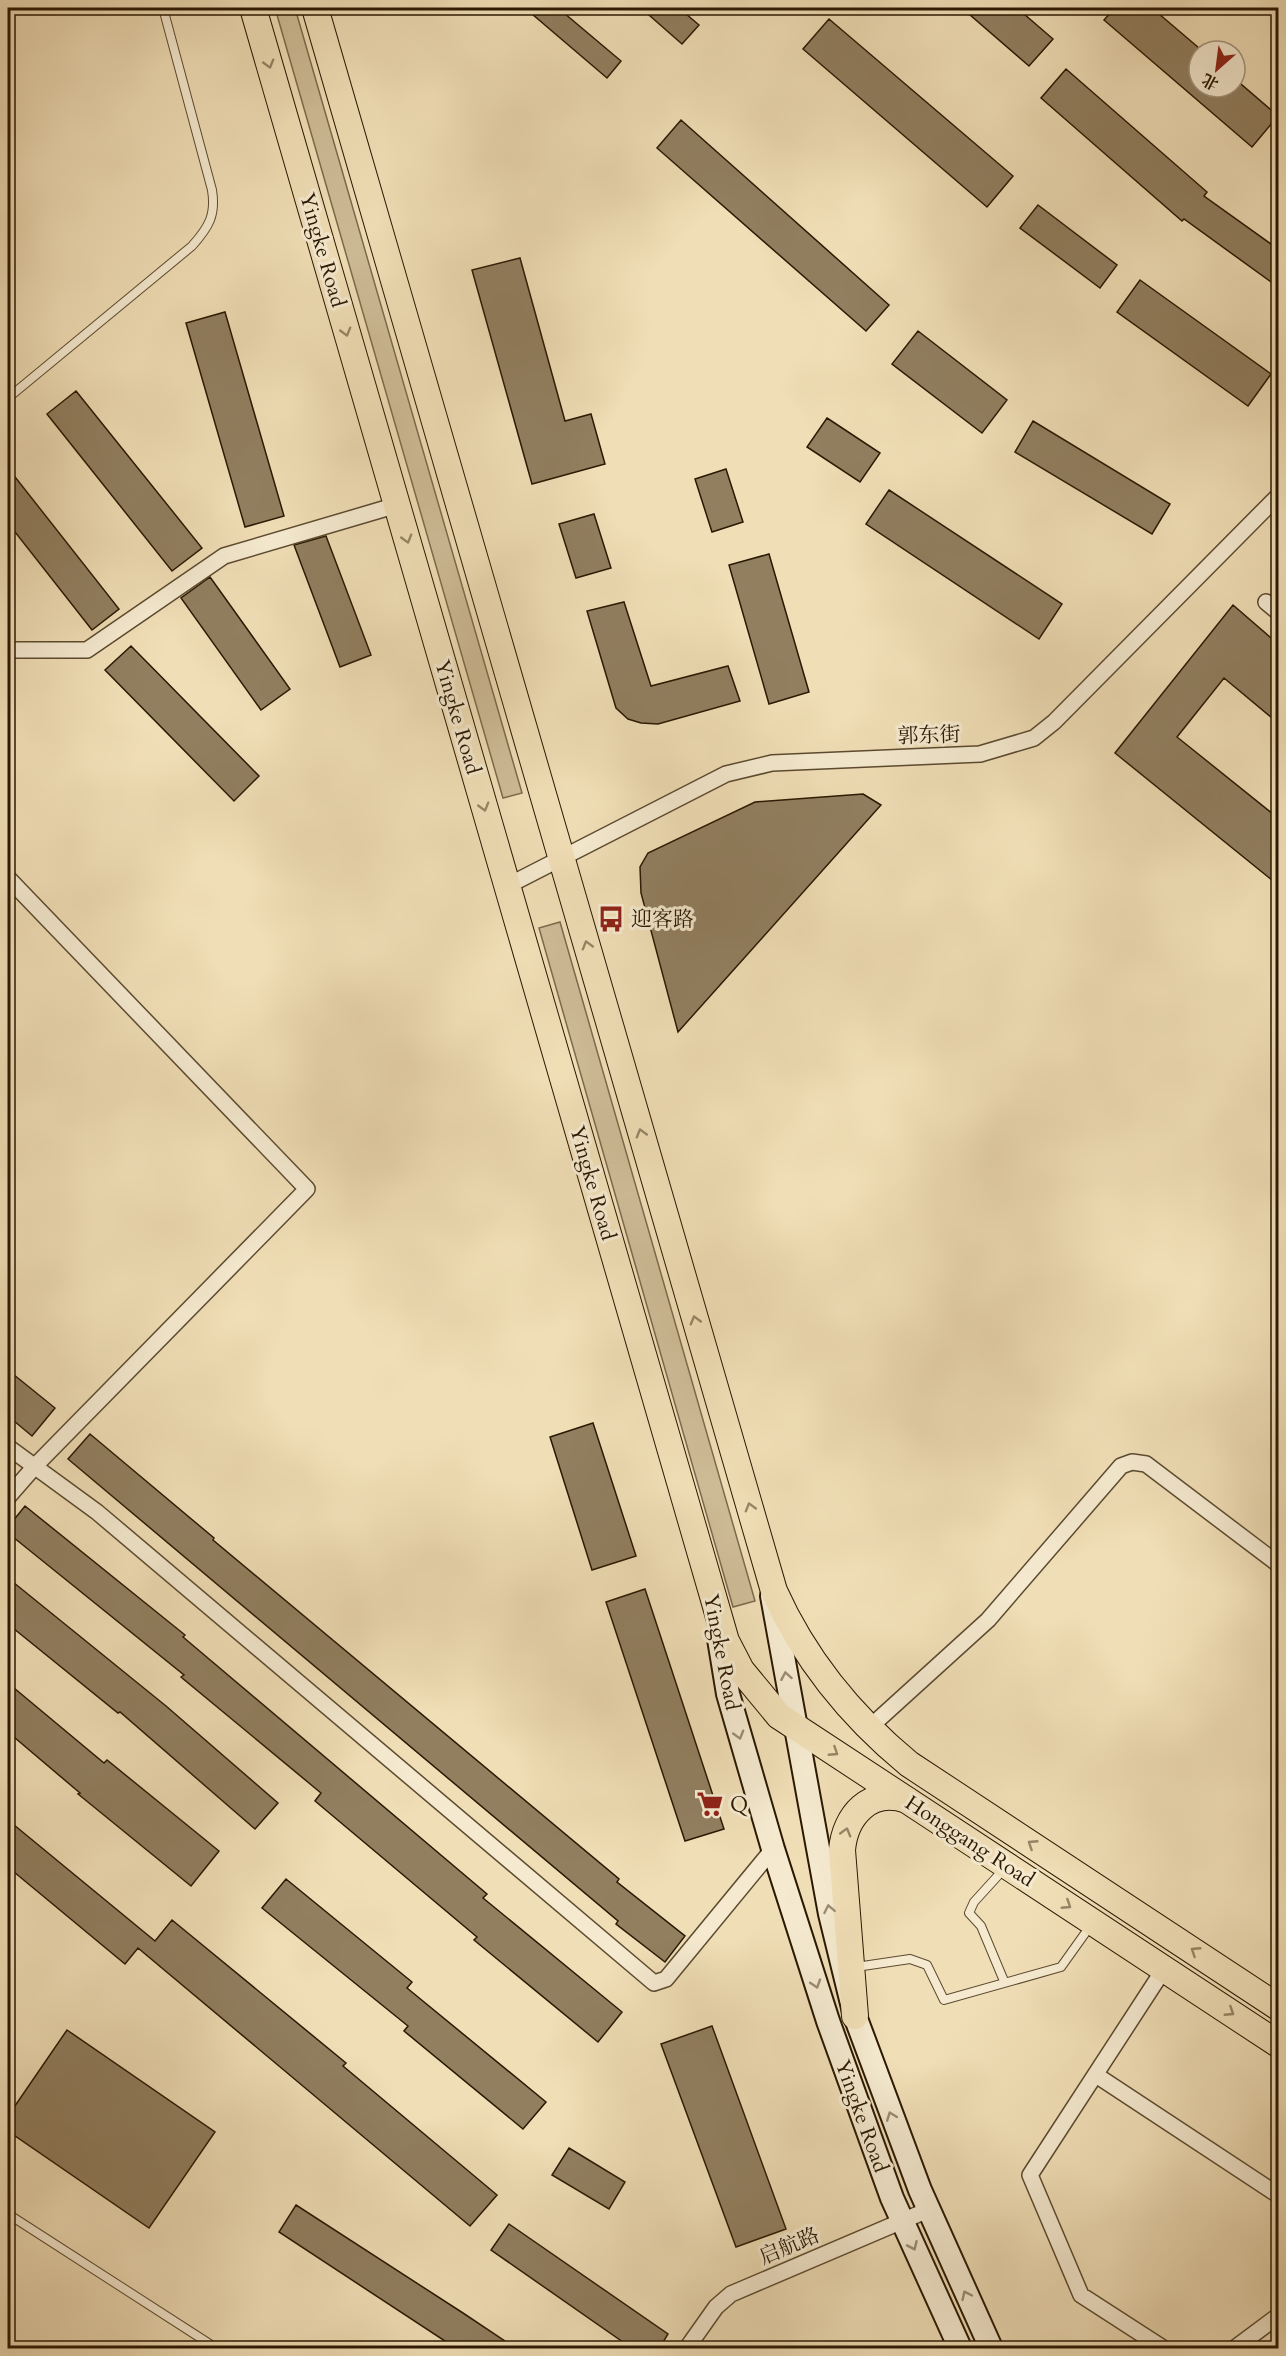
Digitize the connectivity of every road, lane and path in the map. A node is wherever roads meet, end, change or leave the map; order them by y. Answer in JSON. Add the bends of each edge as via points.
{"nodes":[{"id":1,"x":163,"y":8,"type":"edge"},
{"id":2,"x":252,"y":8,"type":"edge"},
{"id":3,"x":315,"y":8,"type":"edge"},
{"id":4,"x":8,"y":398,"type":"edge"},
{"id":5,"x":1278,"y":496,"type":"edge"},
{"id":6,"x":397,"y":505,"type":"junction"},
{"id":7,"x":8,"y":650,"type":"edge"},
{"id":8,"x":562,"y":858,"type":"junction"},
{"id":9,"x":8,"y":878,"type":"edge"},
{"id":10,"x":507,"y":886,"type":"junction"},
{"id":11,"x":8,"y":1447,"type":"edge"},
{"id":12,"x":36,"y":1465,"type":"junction"},
{"id":13,"x":8,"y":1497,"type":"edge"},
{"id":14,"x":766,"y":1564,"type":"junction"},
{"id":15,"x":1278,"y":1564,"type":"edge"},
{"id":16,"x":712,"y":1595,"type":"junction"},
{"id":17,"x":795,"y":1726,"type":"junction"},
{"id":18,"x":869,"y":1728,"type":"junction"},
{"id":19,"x":909,"y":1801,"type":"junction"},
{"id":20,"x":773,"y":1848,"type":"junction"},
{"id":21,"x":1007,"y":1866,"type":"junction"},
{"id":22,"x":1093,"y":1922,"type":"junction"},
{"id":23,"x":851,"y":1968,"type":"junction"},
{"id":24,"x":1164,"y":1969,"type":"junction"},
{"id":25,"x":1004,"y":1981,"type":"junction"},
{"id":26,"x":1278,"y":2007,"type":"edge"},
{"id":27,"x":855,"y":2016,"type":"junction"},
{"id":28,"x":1278,"y":2044,"type":"edge"},
{"id":29,"x":1096,"y":2075,"type":"junction"},
{"id":30,"x":1278,"y":2195,"type":"edge"},
{"id":31,"x":928,"y":2210,"type":"junction"},
{"id":32,"x":8,"y":2214,"type":"edge"},
{"id":33,"x":902,"y":2221,"type":"junction"},
{"id":34,"x":1278,"y":2316,"type":"edge"},
{"id":35,"x":216,"y":2349,"type":"edge"},
{"id":36,"x":687,"y":2349,"type":"edge"},
{"id":37,"x":960,"y":2349,"type":"edge"},
{"id":38,"x":991,"y":2349,"type":"edge"},
{"id":39,"x":1163,"y":2349,"type":"edge"},
{"id":40,"x":1235,"y":2349,"type":"edge"}],
"edges":[{"from":1,"to":4,"type":"lane","via":[[212,190],[215,206],[210,226],[192,246]]},
{"from":2,"to":6,"type":"highway","name":"Yingke Road","one_way":true},
{"from":3,"to":8,"type":"highway","name":"Yingke Road"},
{"from":5,"to":8,"type":"street","name":"郭东街","via":[[1034,738],[980,754],[772,763],[726,774]]},
{"from":6,"to":7,"type":"street","via":[[224,556],[87,650]]},
{"from":6,"to":10,"type":"highway","name":"Yingke Road","one_way":true},
{"from":8,"to":10,"type":"street","name":"郭东街"},
{"from":14,"to":8,"type":"highway","name":"Yingke Road","one_way":true},
{"from":9,"to":12,"type":"street","via":[[307,1189]]},
{"from":10,"to":16,"type":"highway","name":"Yingke Road"},
{"from":11,"to":12,"type":"street"},
{"from":12,"to":13,"type":"street"},
{"from":12,"to":20,"type":"street","via":[[654,1983],[666,1979]]},
{"from":17,"to":14,"type":"main road","name":"Yingke Road","one_way":true},
{"from":14,"to":18,"type":"highway","name":"Honggang Road","via":[[790,1627]]},
{"from":15,"to":18,"type":"street","via":[[1146,1464],[1132,1462],[1121,1466],[988,1620]]},
{"from":16,"to":17,"type":"highway","name":"Honggang Road","via":[[726,1641],[741,1670],[779,1716]]},
{"from":16,"to":20,"type":"main road","name":"Yingke Road","one_way":true,"via":[[728,1694]]},
{"from":17,"to":19,"type":"highway","name":"Honggang Road","one_way":true},
{"from":27,"to":17,"type":"main road","name":"Yingke Road","one_way":true,"via":[[830,1914]]},
{"from":26,"to":18,"type":"highway","name":"Honggang Road","one_way":true,"via":[[909,1764]]},
{"from":19,"to":21,"type":"highway","name":"Honggang Road"},
{"from":23,"to":19,"type":"highway","one_way":true,"via":[[844,1834],[858,1810],[870,1801],[895,1796]]},
{"from":20,"to":33,"type":"main road","name":"Yingke Road","one_way":true,"via":[[858,2110]]},
{"from":21,"to":22,"type":"highway","name":"Honggang Road","one_way":true},
{"from":21,"to":25,"type":"lane","via":[[974,1902],[969,1913],[981,1926]]},
{"from":22,"to":24,"type":"highway","name":"Honggang Road"},
{"from":22,"to":25,"type":"lane","via":[[1061,1967]]},
{"from":23,"to":25,"type":"lane","via":[[910,1959],[927,1965],[944,2000]]},
{"from":23,"to":27,"type":"highway"},
{"from":24,"to":28,"type":"highway","name":"Honggang Road","one_way":true},
{"from":24,"to":29,"type":"street"},
{"from":31,"to":27,"type":"main road","name":"Yingke Road","one_way":true},
{"from":29,"to":30,"type":"street"},
{"from":29,"to":39,"type":"street","via":[[1030,2175],[1081,2295]]},
{"from":31,"to":33,"type":"street","name":"启航路"},
{"from":38,"to":31,"type":"main road","name":"Yingke Road","one_way":true},
{"from":32,"to":35,"type":"lane"},
{"from":33,"to":36,"type":"street","name":"启航路","via":[[731,2294],[716,2307]]},
{"from":33,"to":37,"type":"main road","name":"Yingke Road","one_way":true},
{"from":34,"to":40,"type":"street"}]}
